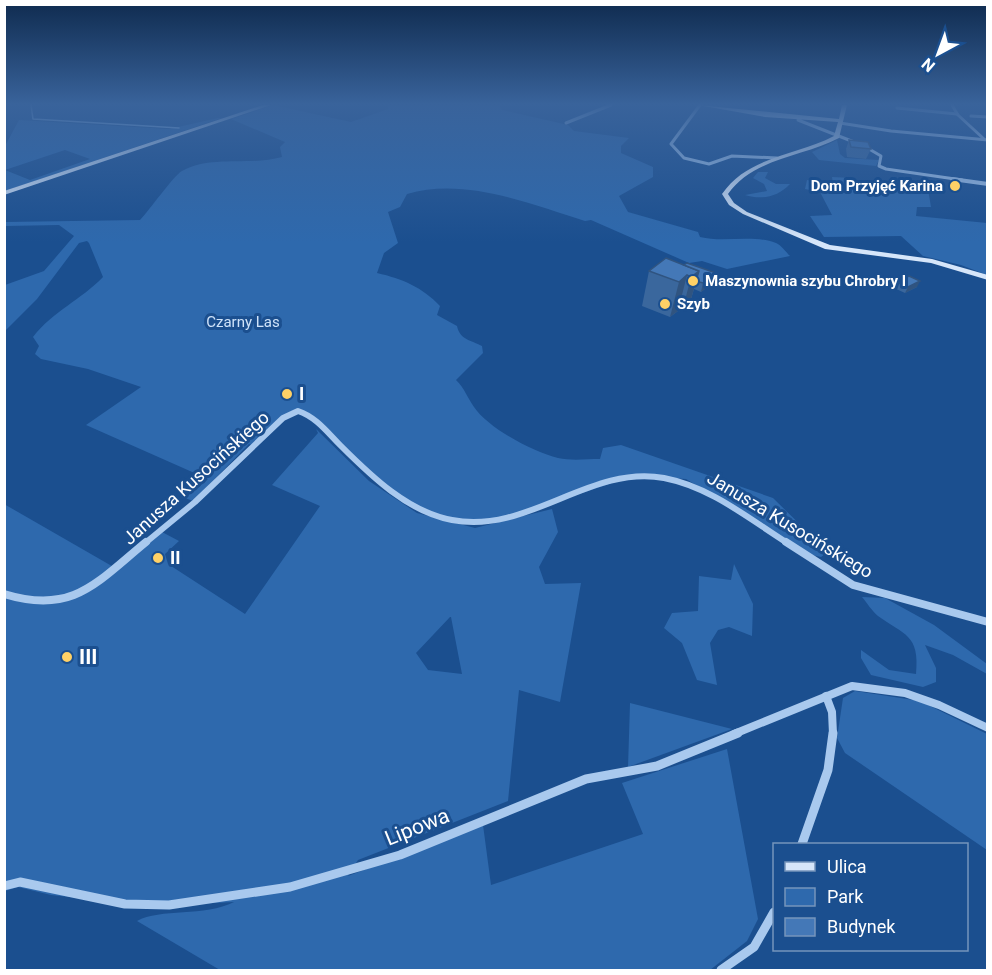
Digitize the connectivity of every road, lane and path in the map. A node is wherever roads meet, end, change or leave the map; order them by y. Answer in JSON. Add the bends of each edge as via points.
{"nodes":[{"id":1,"x":132,"y":150,"type":"edge"},
{"id":2,"x":677,"y":150,"type":"edge"},
{"id":3,"x":803,"y":150,"type":"edge"},
{"id":4,"x":872,"y":150,"type":"edge"},
{"id":5,"x":777,"y":158,"type":"junction"},
{"id":6,"x":987,"y":184,"type":"edge"},
{"id":7,"x":4,"y":193,"type":"edge"},
{"id":8,"x":987,"y":278,"type":"edge"},
{"id":9,"x":4,"y":594,"type":"edge"},
{"id":10,"x":987,"y":622,"type":"edge"},
{"id":11,"x":826,"y":696,"type":"junction"},
{"id":12,"x":987,"y":728,"type":"edge"},
{"id":13,"x":802,"y":843,"type":"edge"},
{"id":14,"x":4,"y":886,"type":"edge"},
{"id":15,"x":773,"y":914,"type":"edge"},
{"id":16,"x":721,"y":970,"type":"edge"}],
"edges":[{"from":1,"to":7,"type":"main road"},
{"from":2,"to":5,"type":"street","via":[[684,158],[709,164],[719,158]]},
{"from":3,"to":5,"type":"main road"},
{"from":4,"to":6,"type":"street","via":[[881,156],[879,166],[886,169]]},
{"from":5,"to":8,"type":"main road","via":[[749,171],[727,189],[725,194],[731,204],[828,247],[932,261]]},
{"from":9,"to":10,"type":"street","name":"Janusza Kusocińskiego","via":[[27,601],[52,602],[85,592],[190,507],[283,418],[298,411],[328,433],[376,481],[411,504],[442,517],[470,523],[511,518],[633,477],[692,484],[853,585]]},
{"from":11,"to":12,"type":"street","name":"Lipowa","via":[[852,686],[910,693]]},
{"from":11,"to":13,"type":"street","via":[[833,708],[832,753],[825,787]]},
{"from":11,"to":14,"type":"street","name":"Lipowa","via":[[657,766],[586,779],[400,855],[290,887],[169,905],[125,904],[20,882]]},
{"from":15,"to":16,"type":"street","via":[[763,939]]}]}
